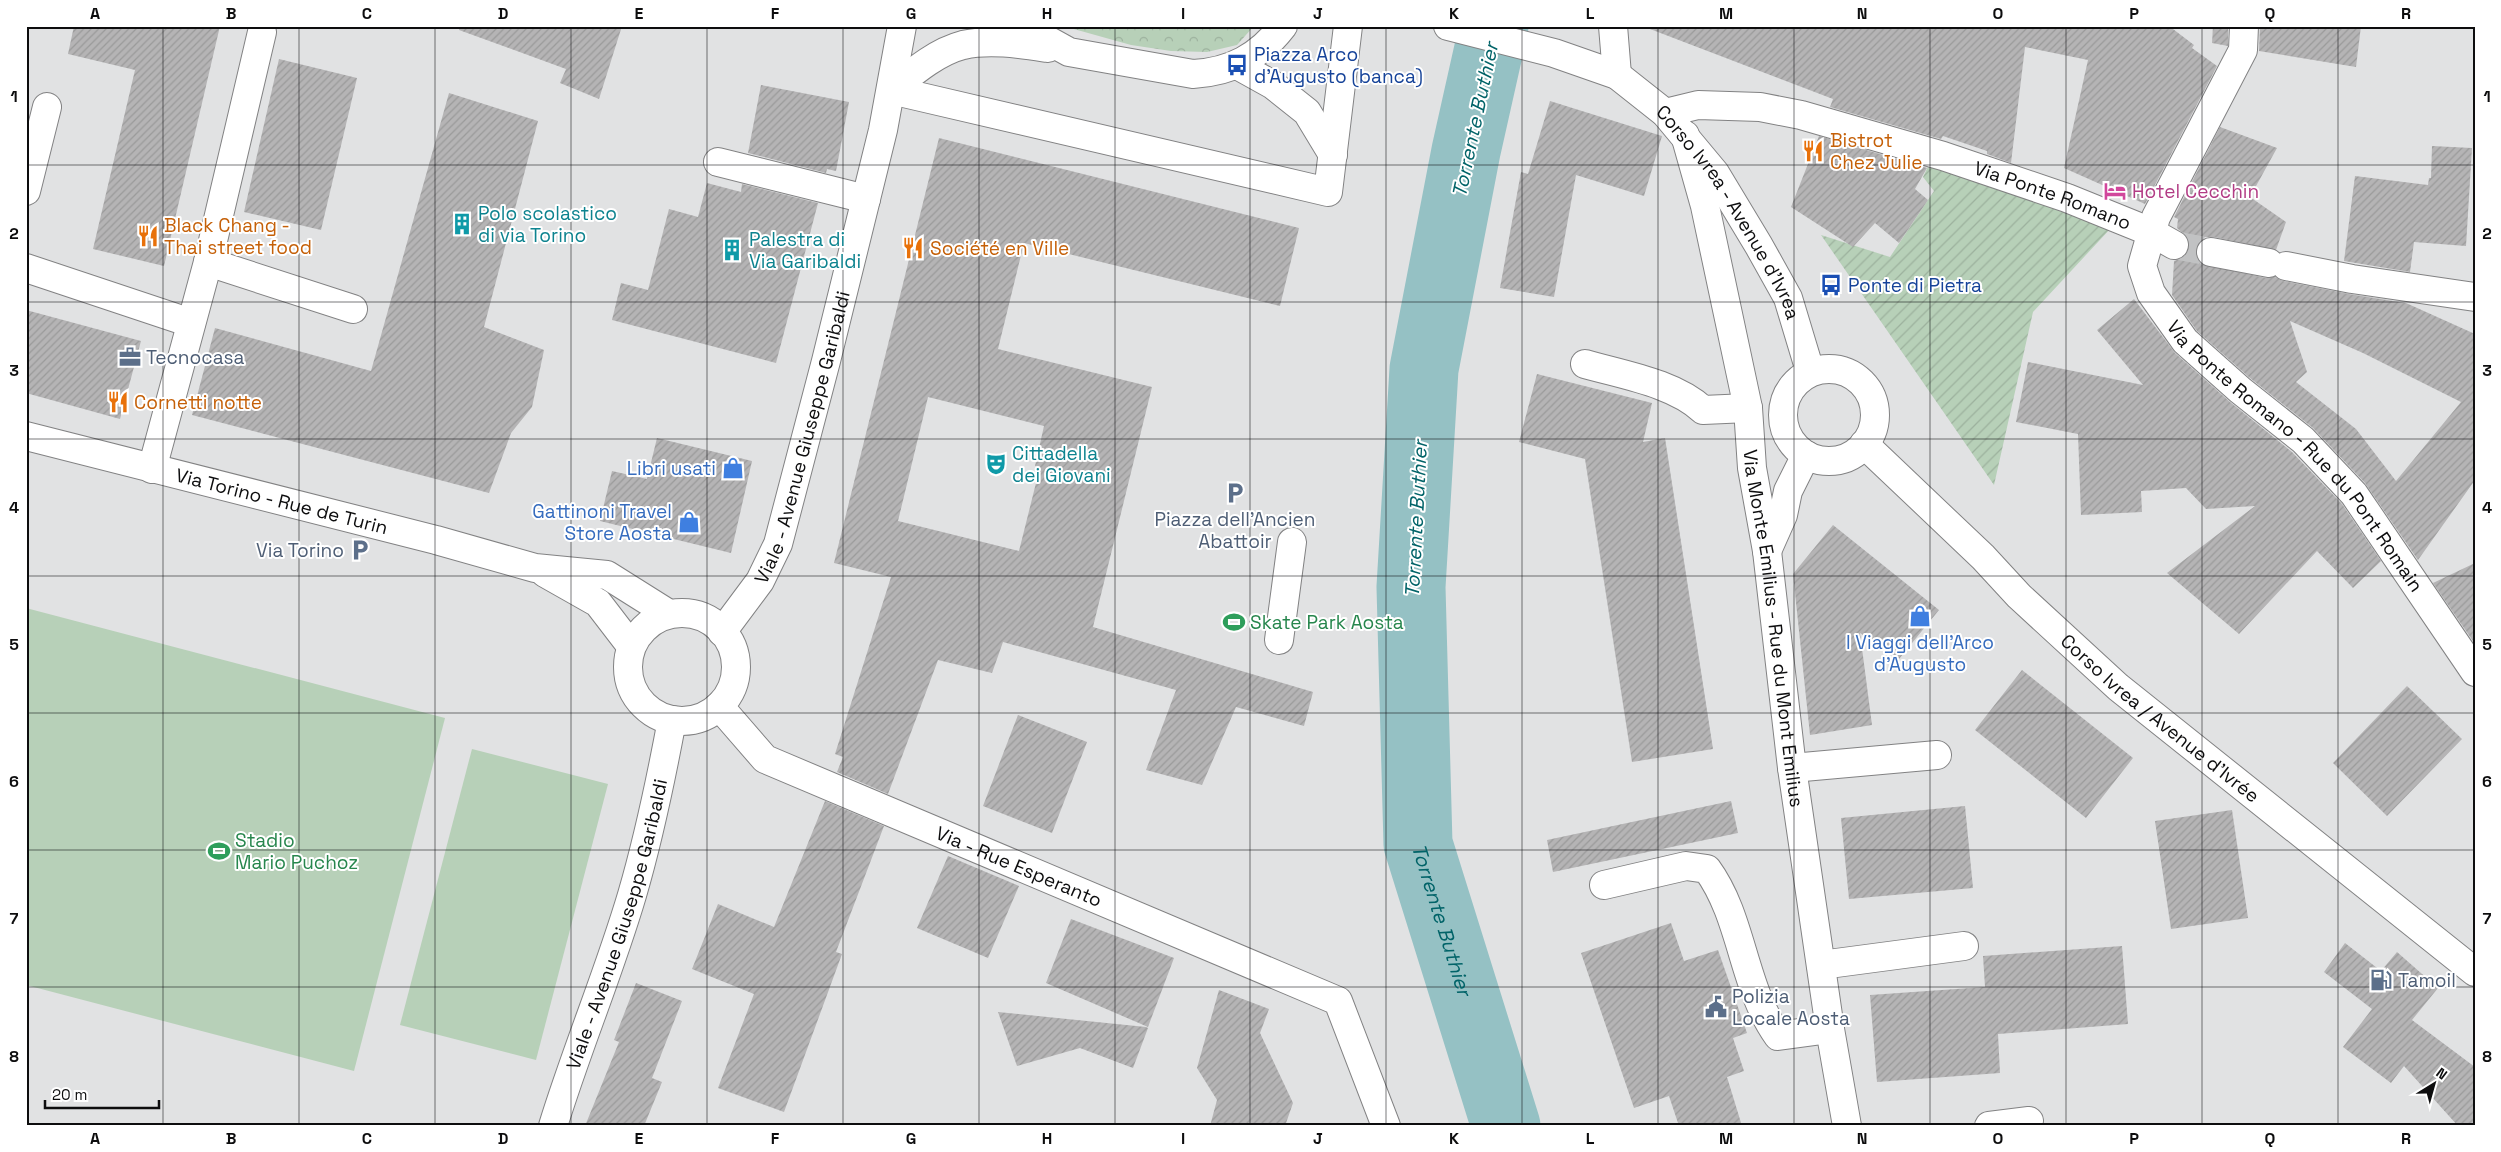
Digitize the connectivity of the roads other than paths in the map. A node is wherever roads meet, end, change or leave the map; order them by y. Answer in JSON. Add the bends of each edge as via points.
{"nodes":[{"id":1,"x":902,"y":26,"type":"edge"},
{"id":2,"x":1022,"y":26,"type":"edge"},
{"id":3,"x":1283,"y":26,"type":"edge"},
{"id":4,"x":1348,"y":26,"type":"edge"},
{"id":5,"x":1448,"y":26,"type":"edge"},
{"id":6,"x":1613,"y":26,"type":"edge"},
{"id":7,"x":2244,"y":26,"type":"edge"},
{"id":8,"x":262,"y":32,"type":"dead end"},
{"id":9,"x":1069,"y":52,"type":"junction"},
{"id":10,"x":1237,"y":66,"type":"junction"},
{"id":11,"x":1617,"y":75,"type":"junction"},
{"id":12,"x":891,"y":90,"type":"junction"},
{"id":13,"x":47,"y":107,"type":"dead end"},
{"id":14,"x":1665,"y":113,"type":"junction"},
{"id":15,"x":1684,"y":135,"type":"junction"},
{"id":16,"x":1333,"y":155,"type":"junction"},
{"id":17,"x":718,"y":162,"type":"dead end"},
{"id":18,"x":26,"y":191,"type":"edge"},
{"id":19,"x":866,"y":199,"type":"junction"},
{"id":20,"x":2151,"y":232,"type":"junction"},
{"id":21,"x":2174,"y":245,"type":"tunnel mouth"},
{"id":22,"x":2211,"y":252,"type":"tunnel mouth"},
{"id":23,"x":208,"y":262,"type":"junction"},
{"id":24,"x":26,"y":268,"type":"edge"},
{"id":25,"x":2475,"y":297,"type":"edge"},
{"id":26,"x":353,"y":309,"type":"dead end"},
{"id":27,"x":191,"y":324,"type":"junction"},
{"id":28,"x":1585,"y":364,"type":"dead end"},
{"id":29,"x":1810,"y":371,"type":"junction"},
{"id":30,"x":1748,"y":408,"type":"junction"},
{"id":31,"x":26,"y":436,"type":"edge"},
{"id":32,"x":1864,"y":444,"type":"junction"},
{"id":33,"x":1806,"y":455,"type":"junction"},
{"id":34,"x":152,"y":469,"type":"junction"},
{"id":35,"x":1292,"y":542,"type":"dead end"},
{"id":36,"x":1767,"y":552,"type":"junction"},
{"id":37,"x":535,"y":568,"type":"junction"},
{"id":38,"x":669,"y":614,"type":"junction"},
{"id":39,"x":722,"y":632,"type":"junction"},
{"id":40,"x":1279,"y":640,"type":"dead end"},
{"id":41,"x":631,"y":646,"type":"junction"},
{"id":42,"x":2475,"y":672,"type":"edge"},
{"id":43,"x":719,"y":706,"type":"junction"},
{"id":44,"x":672,"y":720,"type":"junction"},
{"id":45,"x":1937,"y":755,"type":"dead end"},
{"id":46,"x":1792,"y":768,"type":"junction"},
{"id":47,"x":1604,"y":885,"type":"dead end"},
{"id":48,"x":1964,"y":946,"type":"dead end"},
{"id":49,"x":1821,"y":966,"type":"junction"},
{"id":50,"x":2475,"y":972,"type":"edge"},
{"id":51,"x":1830,"y":1029,"type":"junction"},
{"id":52,"x":2029,"y":1121,"type":"dead end"},
{"id":53,"x":553,"y":1126,"type":"edge"},
{"id":54,"x":1386,"y":1126,"type":"edge"},
{"id":55,"x":1847,"y":1126,"type":"edge"},
{"id":56,"x":1989,"y":1126,"type":"edge"}],
"edges":[{"from":1,"to":12,"type":"street","name":"Viale - Avenue Giuseppe Garibaldi"},
{"from":2,"to":9,"type":"street"},
{"from":3,"to":10,"type":"street","via":[[1272,41]]},
{"from":4,"to":16,"type":"street"},
{"from":5,"to":11,"type":"street","name":"Corso Ivrea - Avenue d'Ivrea","via":[[1554,53]]},
{"from":6,"to":11,"type":"street"},
{"from":7,"to":20,"type":"street","name":"Via Ponte Romano - Rue du Pont Romain","via":[[2243,50]]},
{"from":8,"to":23,"type":"street"},
{"from":9,"to":10,"type":"street","via":[[1193,74],[1213,73]]},
{"from":9,"to":12,"type":"street","via":[[1010,42],[963,45],[925,63]]},
{"from":10,"to":16,"type":"street","via":[[1273,85],[1307,112]]},
{"from":11,"to":14,"type":"street","name":"Corso Ivrea - Avenue d'Ivrea"},
{"from":12,"to":16,"type":"street","via":[[1328,192]]},
{"from":12,"to":19,"type":"street","name":"Viale - Avenue Giuseppe Garibaldi"},
{"from":13,"to":18,"type":"street"},
{"from":14,"to":15,"type":"street","name":"Corso Ivrea - Avenue d'Ivrea"},
{"from":14,"to":20,"type":"street","name":"Via Ponte Romano","via":[[1698,105],[1760,108],[1801,115],[1955,160],[2067,198]]},
{"from":15,"to":29,"type":"street","name":"Corso Ivrea - Avenue d'Ivrea","via":[[1734,202],[1788,298]]},
{"from":15,"to":30,"type":"street","name":"Via Monte Emilius - Rue du Mont Emilius","via":[[1705,206]]},
{"from":17,"to":19,"type":"street"},
{"from":19,"to":39,"type":"street","name":"Viale - Avenue Giuseppe Garibaldi","via":[[778,544],[760,581]]},
{"from":20,"to":21,"type":"street","name":"Via Ponte Romano"},
{"from":20,"to":42,"type":"street","name":"Via Ponte Romano - Rue du Pont Romain","via":[[2142,266],[2151,293],[2180,333],[2240,390],[2303,440],[2354,494]]},
{"from":22,"to":25,"type":"street","via":[[2352,279]]},
{"from":23,"to":26,"type":"street"},
{"from":23,"to":27,"type":"street"},
{"from":24,"to":27,"type":"street"},
{"from":27,"to":34,"type":"street"},
{"from":28,"to":30,"type":"street","via":[[1673,389],[1703,410]]},
{"from":29,"to":32,"type":"street","via":[[1824,368],[1848,371],[1867,387],[1876,410],[1872,434]]},
{"from":29,"to":33,"type":"street","via":[[1786,396],[1782,420],[1791,443]]},
{"from":30,"to":36,"type":"street","name":"Via Monte Emilius - Rue du Mont Emilius","via":[[1752,468]]},
{"from":31,"to":34,"type":"street","name":"Via Torino - Rue de Turin"},
{"from":32,"to":33,"type":"street","via":[[1857,453],[1834,462]]},
{"from":32,"to":50,"type":"street","name":"Corso Ivrea / Avenue d'Ivrée","via":[[2118,688]]},
{"from":33,"to":36,"type":"street","via":[[1788,491],[1783,515]]},
{"from":34,"to":37,"type":"street","name":"Via Torino - Rue de Turin"},
{"from":35,"to":40,"type":"street"},
{"from":36,"to":46,"type":"street","name":"Via Monte Emilius - Rue du Mont Emilius"},
{"from":37,"to":38,"type":"street","name":"Via Torino - Rue de Turin","via":[[607,575]]},
{"from":37,"to":41,"type":"street","name":"Via Torino - Rue de Turin","via":[[598,603]]},
{"from":38,"to":39,"type":"street","via":[[689,614],[707,620]]},
{"from":38,"to":41,"type":"street","via":[[654,620],[640,632]]},
{"from":39,"to":43,"type":"street","via":[[730,643],[736,669],[728,695]]},
{"from":41,"to":44,"type":"street","via":[[630,684],[640,701],[654,714]]},
{"from":43,"to":44,"type":"street","via":[[697,718]]},
{"from":43,"to":54,"type":"street","name":"Via - Rue Esperanto","via":[[765,759],[1338,1001]]},
{"from":44,"to":53,"type":"street","name":"Viale - Avenue Giuseppe Garibaldi","via":[[651,826],[632,896]]},
{"from":45,"to":46,"type":"street"},
{"from":46,"to":49,"type":"street","name":"Via Monte Emilius - Rue du Mont Emilius"},
{"from":47,"to":51,"type":"street","via":[[1686,866],[1707,868],[1721,888],[1764,1017],[1778,1036]]},
{"from":48,"to":49,"type":"street"},
{"from":49,"to":51,"type":"street","name":"Via Monte Emilius - Rue du Mont Emilius"},
{"from":51,"to":55,"type":"street","name":"Via Monte Emilius - Rue du Mont Emilius"},
{"from":52,"to":56,"type":"street"}]}
